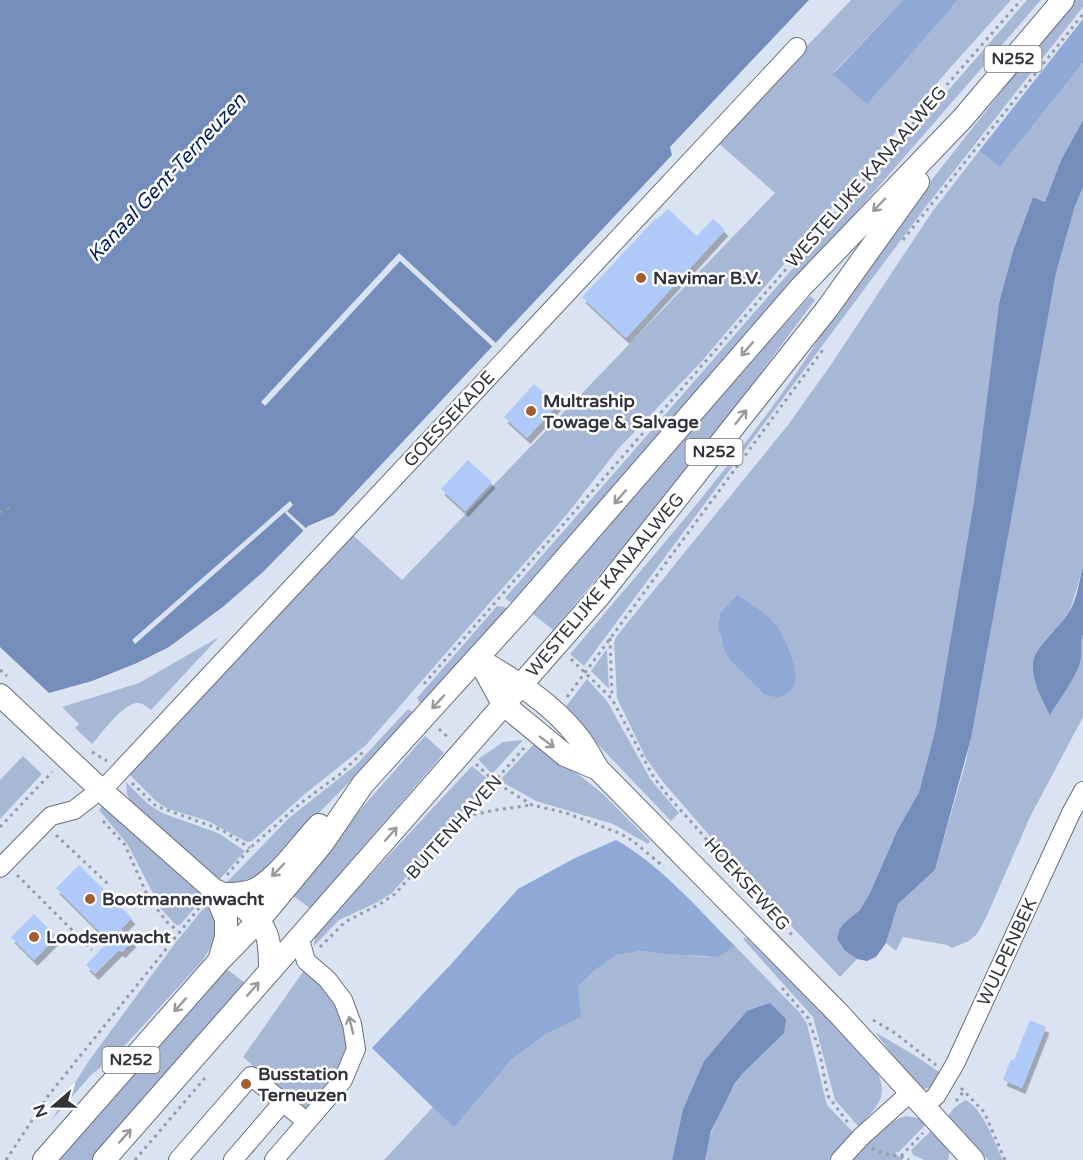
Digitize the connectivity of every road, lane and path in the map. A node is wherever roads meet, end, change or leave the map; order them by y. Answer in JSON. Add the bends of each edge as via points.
{"nodes":[{"id":1,"x":1021,"y":0,"type":"edge"},
{"id":2,"x":1063,"y":0,"type":"edge"},
{"id":3,"x":1083,"y":14,"type":"edge"},
{"id":4,"x":797,"y":46,"type":"dead end"},
{"id":5,"x":963,"y":118,"type":"junction"},
{"id":6,"x":898,"y":248,"type":"dead end"},
{"id":7,"x":828,"y":343,"type":"dead end"},
{"id":8,"x":13,"y":507,"type":"dead end"},
{"id":9,"x":0,"y":512,"type":"edge"},
{"id":10,"x":499,"y":597,"type":"junction"},
{"id":11,"x":519,"y":612,"type":"junction"},
{"id":12,"x":610,"y":638,"type":"junction"},
{"id":13,"x":557,"y":645,"type":"junction"},
{"id":14,"x":478,"y":659,"type":"junction"},
{"id":15,"x":586,"y":673,"type":"junction"},
{"id":16,"x":522,"y":685,"type":"junction"},
{"id":17,"x":417,"y":692,"type":"dead end"},
{"id":18,"x":0,"y":695,"type":"edge"},
{"id":19,"x":612,"y":699,"type":"junction"},
{"id":20,"x":503,"y":704,"type":"junction"},
{"id":21,"x":554,"y":713,"type":"junction"},
{"id":22,"x":425,"y":716,"type":"junction"},
{"id":23,"x":537,"y":734,"type":"junction"},
{"id":24,"x":364,"y":751,"type":"dead end"},
{"id":25,"x":463,"y":752,"type":"junction"},
{"id":26,"x":598,"y":769,"type":"junction"},
{"id":27,"x":52,"y":772,"type":"dead end"},
{"id":28,"x":120,"y":772,"type":"junction"},
{"id":29,"x":495,"y":782,"type":"junction"},
{"id":30,"x":363,"y":784,"type":"junction"},
{"id":31,"x":102,"y":791,"type":"junction"},
{"id":32,"x":1083,"y":791,"type":"edge"},
{"id":33,"x":532,"y":805,"type":"junction"},
{"id":34,"x":464,"y":817,"type":"junction"},
{"id":35,"x":43,"y":824,"type":"junction"},
{"id":36,"x":0,"y":827,"type":"edge"},
{"id":37,"x":250,"y":848,"type":"junction"},
{"id":38,"x":127,"y":849,"type":"dead end"},
{"id":39,"x":2,"y":866,"type":"edge"},
{"id":40,"x":670,"y":873,"type":"dead end"},
{"id":41,"x":109,"y":885,"type":"dead end"},
{"id":42,"x":220,"y":892,"type":"junction"},
{"id":43,"x":259,"y":920,"type":"junction"},
{"id":44,"x":178,"y":931,"type":"junction"},
{"id":45,"x":299,"y":936,"type":"junction"},
{"id":46,"x":797,"y":941,"type":"dead end"},
{"id":47,"x":92,"y":950,"type":"dead end"},
{"id":48,"x":219,"y":961,"type":"junction"},
{"id":49,"x":306,"y":961,"type":"junction"},
{"id":50,"x":270,"y":969,"type":"junction"},
{"id":51,"x":782,"y":987,"type":"dead end"},
{"id":52,"x":866,"y":1015,"type":"dead end"},
{"id":53,"x":212,"y":1070,"type":"dead end"},
{"id":54,"x":948,"y":1074,"type":"junction"},
{"id":55,"x":917,"y":1099,"type":"junction"},
{"id":56,"x":283,"y":1102,"type":"junction"},
{"id":57,"x":307,"y":1122,"type":"junction"},
{"id":58,"x":861,"y":1137,"type":"junction"},
{"id":59,"x":842,"y":1157,"type":"edge"},
{"id":60,"x":968,"y":1158,"type":"edge"},
{"id":61,"x":6,"y":1160,"type":"edge"},
{"id":62,"x":44,"y":1160,"type":"edge"},
{"id":63,"x":104,"y":1160,"type":"edge"},
{"id":64,"x":135,"y":1160,"type":"edge"},
{"id":65,"x":178,"y":1160,"type":"edge"},
{"id":66,"x":233,"y":1160,"type":"edge"},
{"id":67,"x":274,"y":1160,"type":"edge"},
{"id":68,"x":909,"y":1160,"type":"edge"},
{"id":69,"x":1005,"y":1160,"type":"edge"}],
"edges":[{"from":1,"to":10,"type":"path","name":"WESTELIJKE KANAALWEG"},
{"from":2,"to":5,"type":"main road","name":"WESTELIJKE KANAALWEG","number":"N252"},
{"from":3,"to":6,"type":"path"},
{"from":4,"to":28,"type":"street","name":"GOESSEKADE"},
{"from":5,"to":11,"type":"main road","name":"WESTELIJKE KANAALWEG","number":"N252","one_way":true,"via":[[802,285]]},
{"from":13,"to":5,"type":"main road","name":"WESTELIJKE KANAALWEG","number":"N252","one_way":true,"via":[[827,309]]},
{"from":7,"to":12,"type":"path","name":"WESTELIJKE KANAALWEG"},
{"from":8,"to":9,"type":"path"},
{"from":10,"to":11,"type":"path"},
{"from":10,"to":17,"type":"path"},
{"from":11,"to":14,"type":"main road","name":"WESTELIJKE KANAALWEG","number":"N252"},
{"from":12,"to":15,"type":"path","name":"WESTELIJKE KANAALWEG"},
{"from":12,"to":19,"type":"path"},
{"from":13,"to":15,"type":"path","name":"HOEKSEWEG"},
{"from":13,"to":16,"type":"main road","name":"WESTELIJKE KANAALWEG","number":"N252"},
{"from":14,"to":16,"type":"main road","name":"HOEKSEWEG"},
{"from":14,"to":20,"type":"main road","name":"HOEKSEWEG"},
{"from":14,"to":22,"type":"main road","number":"N252","one_way":true},
{"from":15,"to":19,"type":"path","name":"HOEKSEWEG"},
{"from":15,"to":21,"type":"path"},
{"from":16,"to":20,"type":"main road","name":"WESTELIJKE KANAALWEG","number":"N252"},
{"from":16,"to":21,"type":"main road","name":"HOEKSEWEG"},
{"from":18,"to":31,"type":"main road"},
{"from":19,"to":46,"type":"path","name":"HOEKSEWEG","via":[[668,796]]},
{"from":20,"to":23,"type":"main road","name":"HOEKSEWEG"},
{"from":20,"to":25,"type":"main road","number":"N252"},
{"from":21,"to":26,"type":"main road","name":"HOEKSEWEG","via":[[578,737]]},
{"from":22,"to":25,"type":"path"},
{"from":22,"to":30,"type":"main road","number":"N252"},
{"from":23,"to":26,"type":"main road","name":"HOEKSEWEG","one_way":true,"via":[[565,755]]},
{"from":23,"to":29,"type":"path","name":"BUITENHAVEN"},
{"from":24,"to":37,"type":"path"},
{"from":25,"to":29,"type":"path"},
{"from":45,"to":25,"type":"main road","number":"N252","one_way":true},
{"from":26,"to":55,"type":"main road","name":"HOEKSEWEG"},
{"from":27,"to":36,"type":"path"},
{"from":28,"to":31,"type":"street","name":"GOESSEKADE"},
{"from":28,"to":37,"type":"path","via":[[156,806],[222,830]]},
{"from":29,"to":33,"type":"path"},
{"from":29,"to":34,"type":"path","name":"BUITENHAVEN"},
{"from":30,"to":42,"type":"main road","number":"N252","one_way":true,"via":[[342,800],[259,887],[237,894]]},
{"from":30,"to":43,"type":"main road","number":"N252","via":[[322,844]]},
{"from":31,"to":35,"type":"street","via":[[74,810],[51,816]]},
{"from":31,"to":42,"type":"main road"},
{"from":32,"to":54,"type":"street","name":"WULPENBEK"},
{"from":33,"to":34,"type":"path"},
{"from":33,"to":40,"type":"path","via":[[619,833]]},
{"from":34,"to":49,"type":"path","name":"BUITENHAVEN","via":[[395,894],[345,922]]},
{"from":35,"to":39,"type":"street"},
{"from":35,"to":41,"type":"path"},
{"from":37,"to":42,"type":"path"},
{"from":38,"to":44,"type":"path","via":[[149,898]]},
{"from":39,"to":47,"type":"path"},
{"from":42,"to":43,"type":"main road"},
{"from":42,"to":44,"type":"path"},
{"from":42,"to":48,"type":"main road","via":[[226,937]]},
{"from":43,"to":48,"type":"main road","number":"N252"},
{"from":43,"to":50,"type":"main road","via":[[270,941]]},
{"from":44,"to":61,"type":"path","via":[[48,1096]]},
{"from":45,"to":49,"type":"street"},
{"from":45,"to":50,"type":"main road","number":"N252"},
{"from":48,"to":62,"type":"main road","number":"N252","one_way":true},
{"from":57,"to":49,"type":"street","one_way":true,"via":[[343,1080],[356,1049],[343,1000]]},
{"from":63,"to":50,"type":"main road","number":"N252","one_way":true},
{"from":51,"to":58,"type":"path","via":[[808,1018],[828,1096]]},
{"from":52,"to":54,"type":"path"},
{"from":53,"to":64,"type":"path"},
{"from":54,"to":55,"type":"street","name":"WULPENBEK","via":[[936,1096]]},
{"from":54,"to":69,"type":"path","via":[[984,1113]]},
{"from":55,"to":58,"type":"street","name":"WULPENBEK"},
{"from":55,"to":60,"type":"main road","name":"HOEKSEWEG"},
{"from":56,"to":57,"type":"street"},
{"from":56,"to":65,"type":"street","via":[[251,1076]]},
{"from":56,"to":66,"type":"street"},
{"from":57,"to":67,"type":"street"},
{"from":58,"to":59,"type":"street","name":"WULPENBEK"},
{"from":58,"to":68,"type":"path","via":[[884,1156]]}]}
